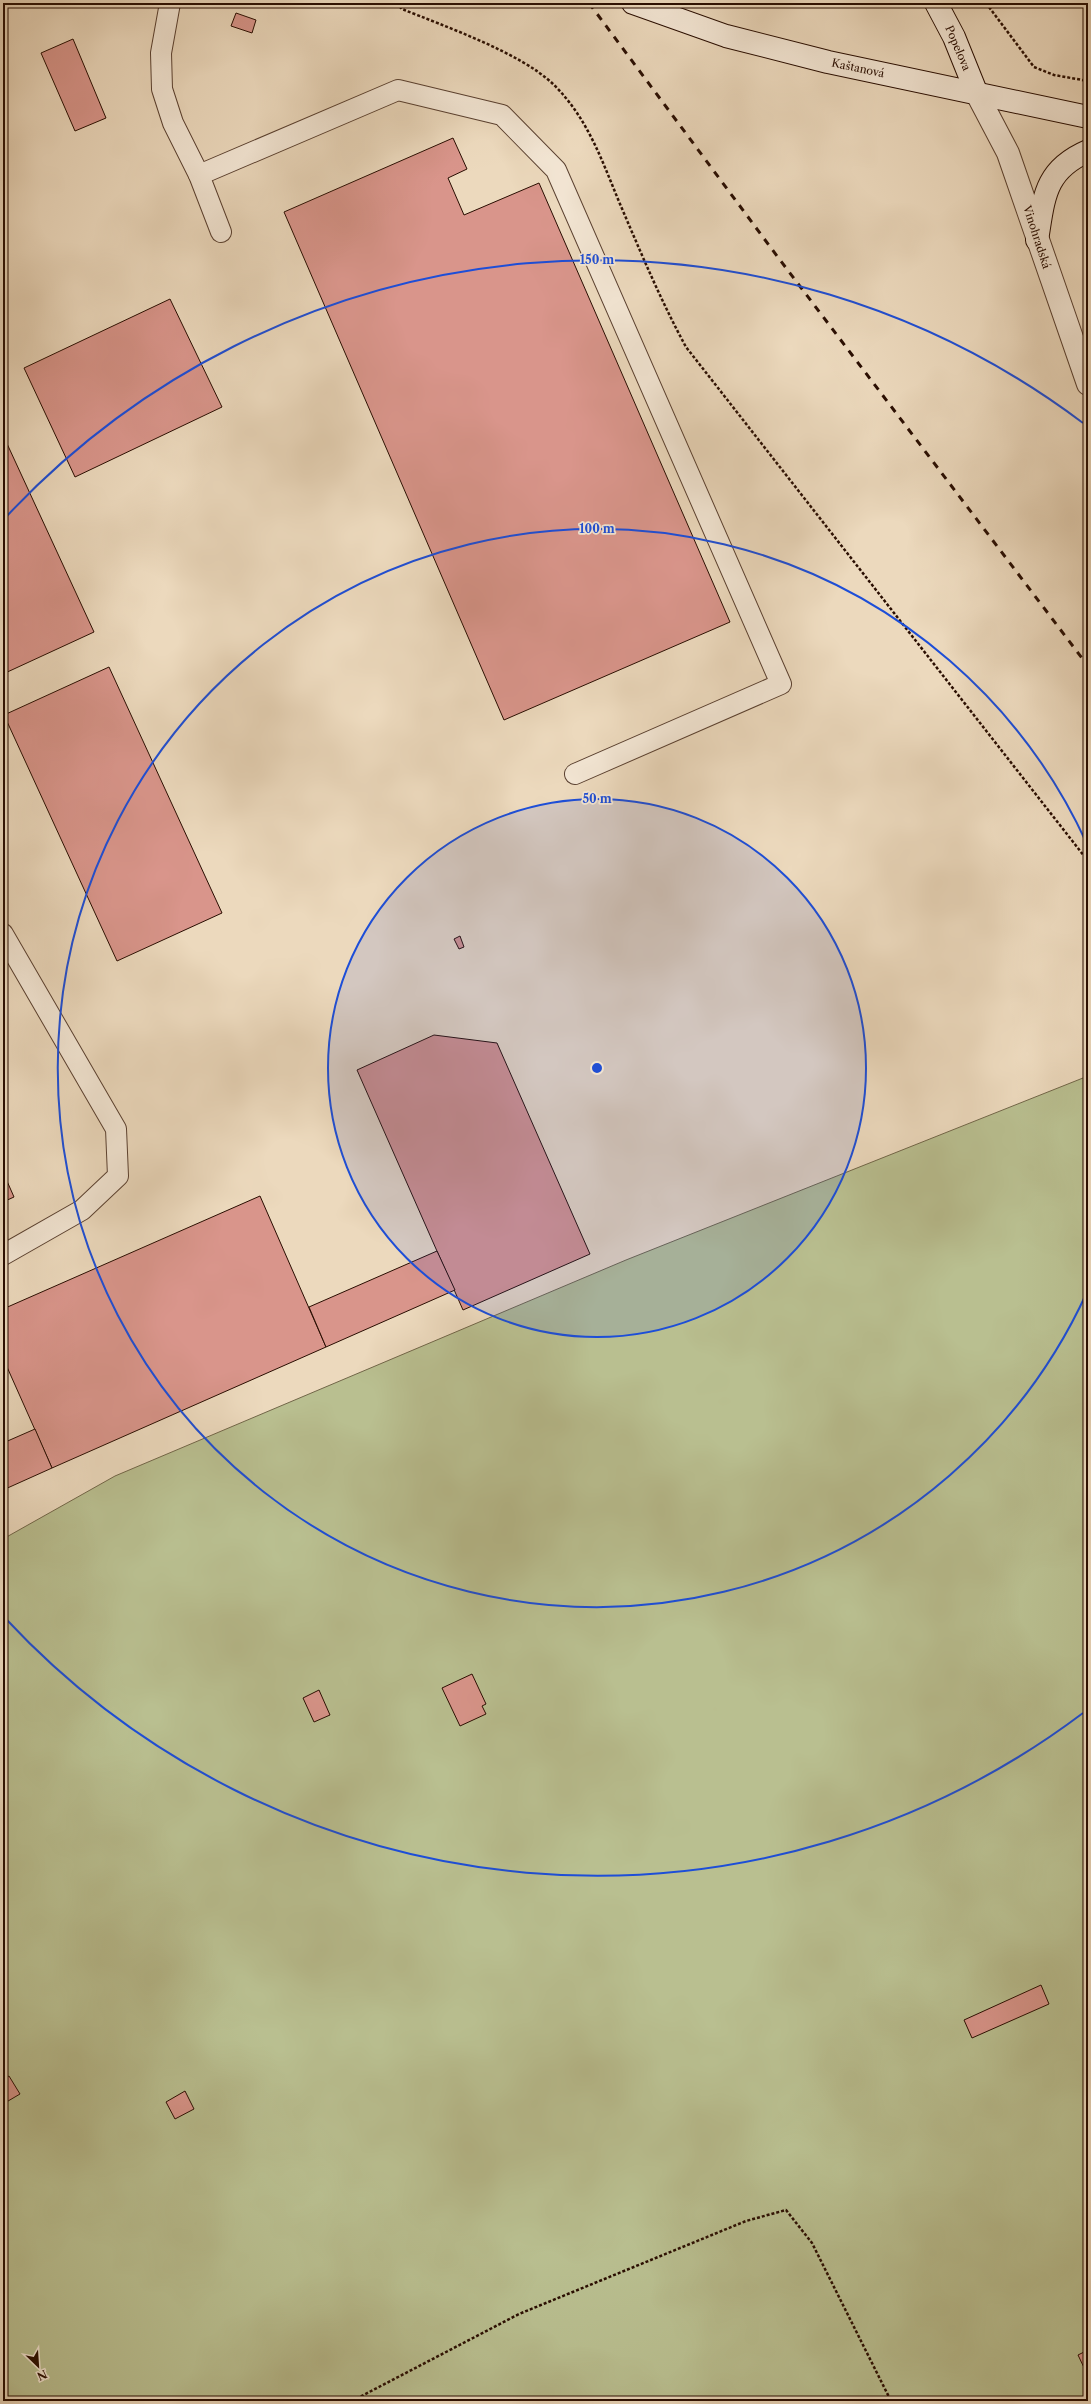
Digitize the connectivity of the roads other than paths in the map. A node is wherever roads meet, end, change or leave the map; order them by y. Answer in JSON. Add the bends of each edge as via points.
{"nodes":[{"id":1,"x":170,"y":3,"type":"edge"},
{"id":2,"x":633,"y":3,"type":"edge"},
{"id":3,"x":936,"y":3,"type":"edge"},
{"id":4,"x":978,"y":94,"type":"junction"},
{"id":5,"x":1088,"y":117,"type":"edge"},
{"id":6,"x":1088,"y":152,"type":"edge"},
{"id":7,"x":199,"y":175,"type":"junction"},
{"id":8,"x":221,"y":232,"type":"dead end"},
{"id":9,"x":1037,"y":240,"type":"junction"},
{"id":10,"x":1088,"y":384,"type":"edge"},
{"id":11,"x":574,"y":774,"type":"dead end"},
{"id":12,"x":3,"y":934,"type":"edge"},
{"id":13,"x":3,"y":1255,"type":"edge"}],
"edges":[{"from":1,"to":7,"type":"lane","via":[[161,53],[162,89],[173,123]]},
{"from":2,"to":4,"type":"main road","name":"Kaštanová","via":[[726,36],[828,62]]},
{"from":3,"to":4,"type":"main road","name":"Popelova","via":[[954,37]]},
{"from":4,"to":5,"type":"main road","name":"Kaštanová"},
{"from":4,"to":9,"type":"main road","name":"Vinohradská","via":[[1008,153]]},
{"from":6,"to":9,"type":"main road","via":[[1073,158],[1060,168],[1048,184]]},
{"from":7,"to":8,"type":"lane"},
{"from":7,"to":11,"type":"lane","via":[[398,90],[502,115],[556,170],[781,684]]},
{"from":9,"to":10,"type":"main road","name":"Vinohradská"},
{"from":12,"to":13,"type":"lane","via":[[116,1129],[118,1176],[82,1210]]}]}
